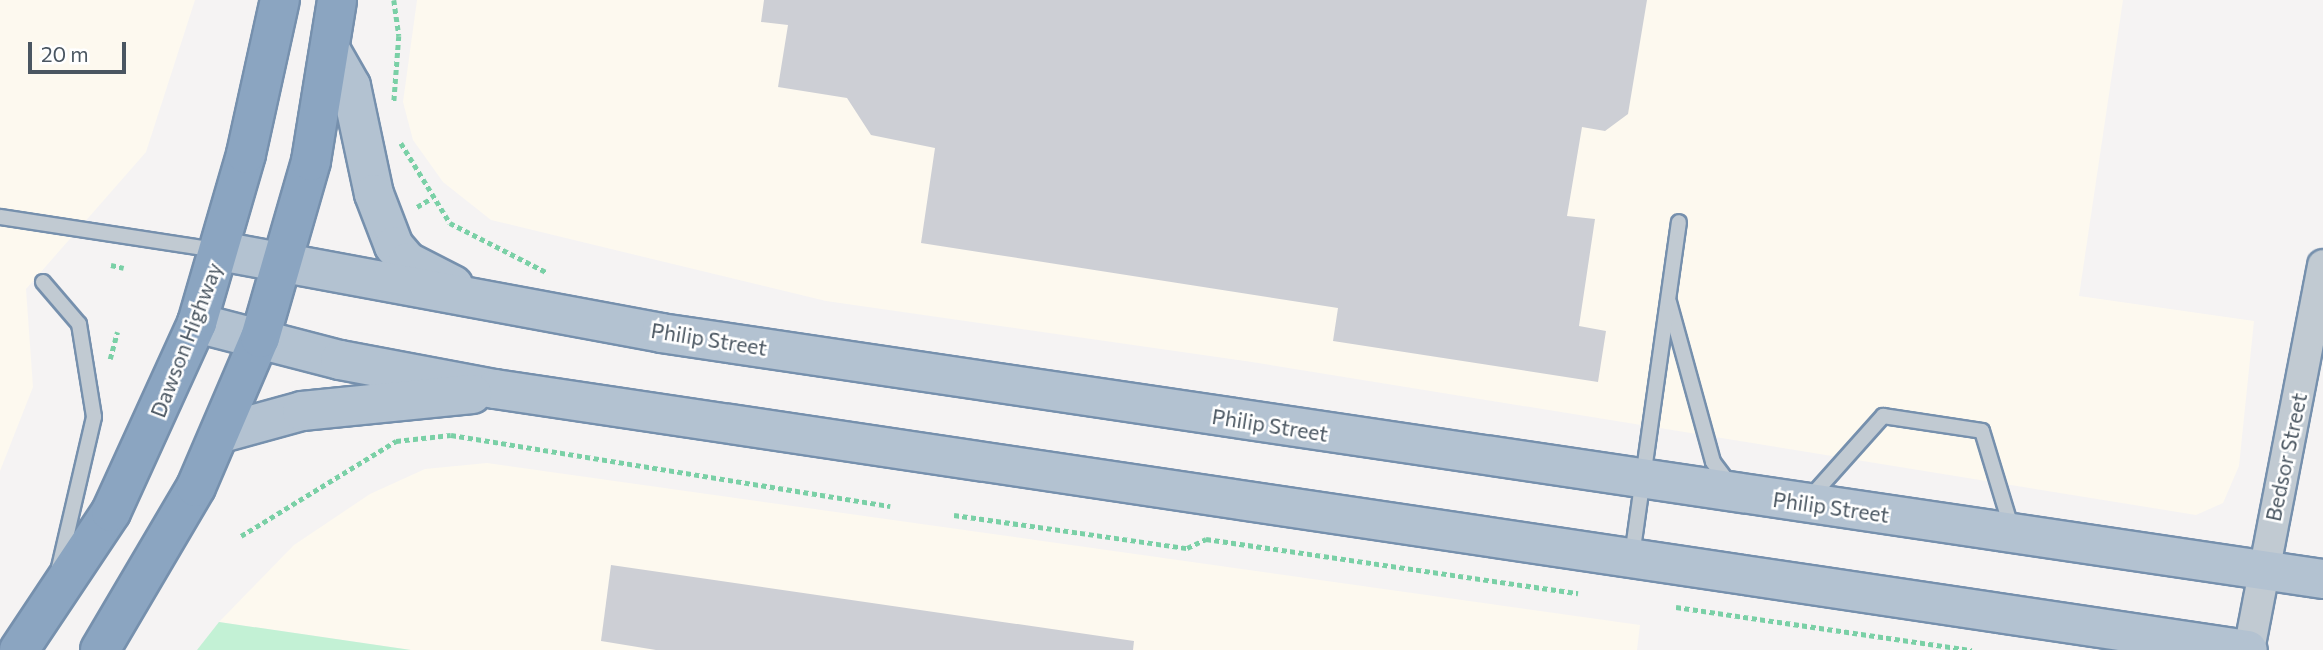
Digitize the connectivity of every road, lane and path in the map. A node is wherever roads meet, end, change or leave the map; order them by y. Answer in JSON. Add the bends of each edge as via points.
{"nodes":[{"id":1,"x":279,"y":0,"type":"edge"},
{"id":2,"x":337,"y":0,"type":"edge"},
{"id":3,"x":394,"y":0,"type":"edge"},
{"id":4,"x":331,"y":51,"type":"junction"},
{"id":5,"x":395,"y":114,"type":"dead end"},
{"id":6,"x":399,"y":138,"type":"dead end"},
{"id":7,"x":0,"y":217,"type":"edge"},
{"id":8,"x":1679,"y":222,"type":"dead end"},
{"id":9,"x":220,"y":251,"type":"junction"},
{"id":10,"x":111,"y":265,"type":"dead end"},
{"id":11,"x":2323,"y":265,"type":"edge"},
{"id":12,"x":283,"y":267,"type":"junction"},
{"id":13,"x":124,"y":268,"type":"dead end"},
{"id":14,"x":557,"y":275,"type":"dead end"},
{"id":15,"x":43,"y":282,"type":"dead end"},
{"id":16,"x":474,"y":296,"type":"junction"},
{"id":17,"x":1668,"y":297,"type":"junction"},
{"id":18,"x":197,"y":323,"type":"junction"},
{"id":19,"x":117,"y":332,"type":"dead end"},
{"id":20,"x":261,"y":338,"type":"junction"},
{"id":21,"x":108,"y":367,"type":"dead end"},
{"id":22,"x":495,"y":389,"type":"junction"},
{"id":23,"x":222,"y":433,"type":"junction"},
{"id":24,"x":1641,"y":481,"type":"junction"},
{"id":25,"x":1737,"y":494,"type":"junction"},
{"id":26,"x":1805,"y":503,"type":"junction"},
{"id":27,"x":890,"y":506,"type":"dead end"},
{"id":28,"x":954,"y":515,"type":"dead end"},
{"id":29,"x":2014,"y":535,"type":"junction"},
{"id":30,"x":241,"y":536,"type":"dead end"},
{"id":31,"x":1632,"y":556,"type":"junction"},
{"id":32,"x":2262,"y":569,"type":"junction"},
{"id":33,"x":2323,"y":579,"type":"edge"},
{"id":34,"x":1578,"y":593,"type":"dead end"},
{"id":35,"x":1676,"y":607,"type":"dead end"},
{"id":36,"x":47,"y":613,"type":"junction"},
{"id":37,"x":19,"y":650,"type":"edge"},
{"id":38,"x":100,"y":650,"type":"edge"},
{"id":39,"x":1972,"y":650,"type":"edge"},
{"id":40,"x":2249,"y":650,"type":"edge"}],
"edges":[{"from":1,"to":9,"type":"highway","name":"Dawson Highway"},
{"from":2,"to":4,"type":"highway"},
{"from":3,"to":5,"type":"path","via":[[399,36]]},
{"from":4,"to":12,"type":"highway"},
{"from":4,"to":16,"type":"main road","via":[[351,86],[374,194],[394,246],[408,262]]},
{"from":6,"to":14,"type":"path","via":[[450,223],[493,250]]},
{"from":7,"to":9,"type":"lane"},
{"from":8,"to":17,"type":"lane"},
{"from":9,"to":12,"type":"main road","name":"Philip Street"},
{"from":9,"to":18,"type":"highway","name":"Dawson Highway"},
{"from":10,"to":13,"type":"path"},
{"from":11,"to":32,"type":"street","name":"Bedsor Street"},
{"from":12,"to":16,"type":"main road","name":"Philip Street"},
{"from":12,"to":20,"type":"highway"},
{"from":15,"to":36,"type":"lane","via":[[79,324],[94,417]]},
{"from":16,"to":24,"type":"main road","name":"Philip Street","via":[[661,333]]},
{"from":17,"to":24,"type":"lane"},
{"from":17,"to":25,"type":"lane","via":[[1713,462]]},
{"from":18,"to":20,"type":"main road"},
{"from":18,"to":36,"type":"highway","name":"Dawson Highway","via":[[111,512]]},
{"from":19,"to":21,"type":"path"},
{"from":20,"to":22,"type":"main road"},
{"from":20,"to":23,"type":"highway"},
{"from":22,"to":23,"type":"main road","via":[[439,402],[302,411]]},
{"from":22,"to":31,"type":"main road"},
{"from":23,"to":38,"type":"highway","via":[[165,547]]},
{"from":24,"to":25,"type":"main road","name":"Philip Street"},
{"from":24,"to":31,"type":"lane"},
{"from":25,"to":26,"type":"main road","name":"Philip Street"},
{"from":26,"to":29,"type":"main road","name":"Philip Street"},
{"from":26,"to":29,"type":"lane","via":[[1883,416],[1957,427],[1982,431]]},
{"from":27,"to":30,"type":"path","via":[[451,435],[396,441]]},
{"from":28,"to":34,"type":"path","via":[[1187,548],[1206,539]]},
{"from":29,"to":32,"type":"main road","name":"Philip Street"},
{"from":31,"to":40,"type":"main road"},
{"from":32,"to":33,"type":"main road","name":"Philip Street"},
{"from":32,"to":40,"type":"street","name":"Bedsor Street"},
{"from":35,"to":39,"type":"path"},
{"from":36,"to":37,"type":"highway","name":"Dawson Highway"}]}
